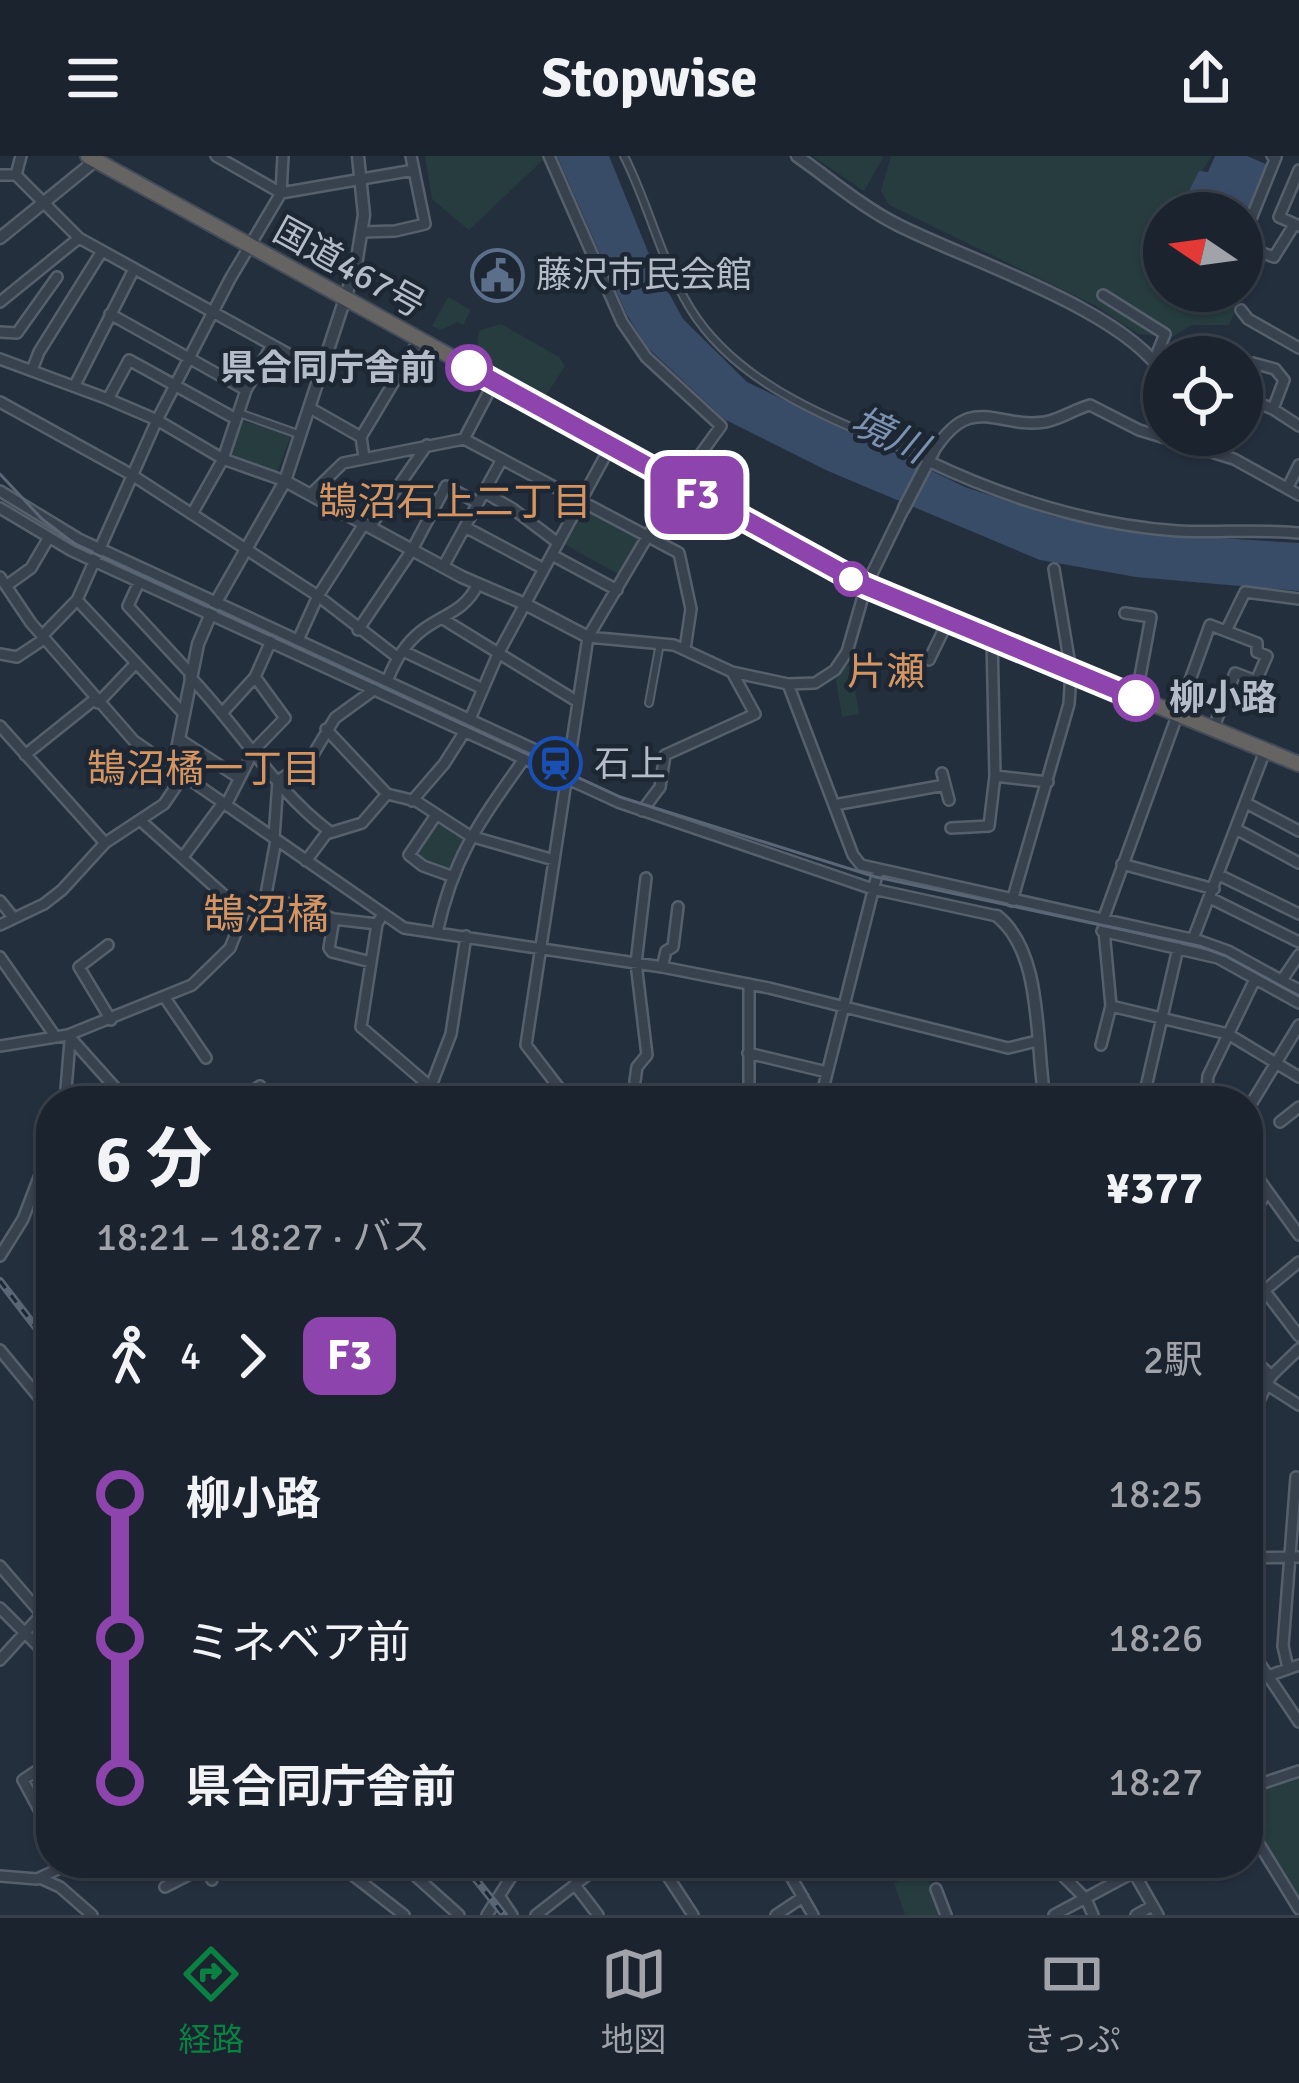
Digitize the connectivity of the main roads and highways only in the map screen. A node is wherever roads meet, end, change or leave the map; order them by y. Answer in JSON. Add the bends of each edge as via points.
{"nodes":[{"id":1,"x":92,"y":158,"type":"edge"},
{"id":2,"x":1299,"y":764,"type":"edge"}],
"edges":[{"from":1,"to":2,"type":"highway","name":"国道467号","via":[[866,586]]}]}
